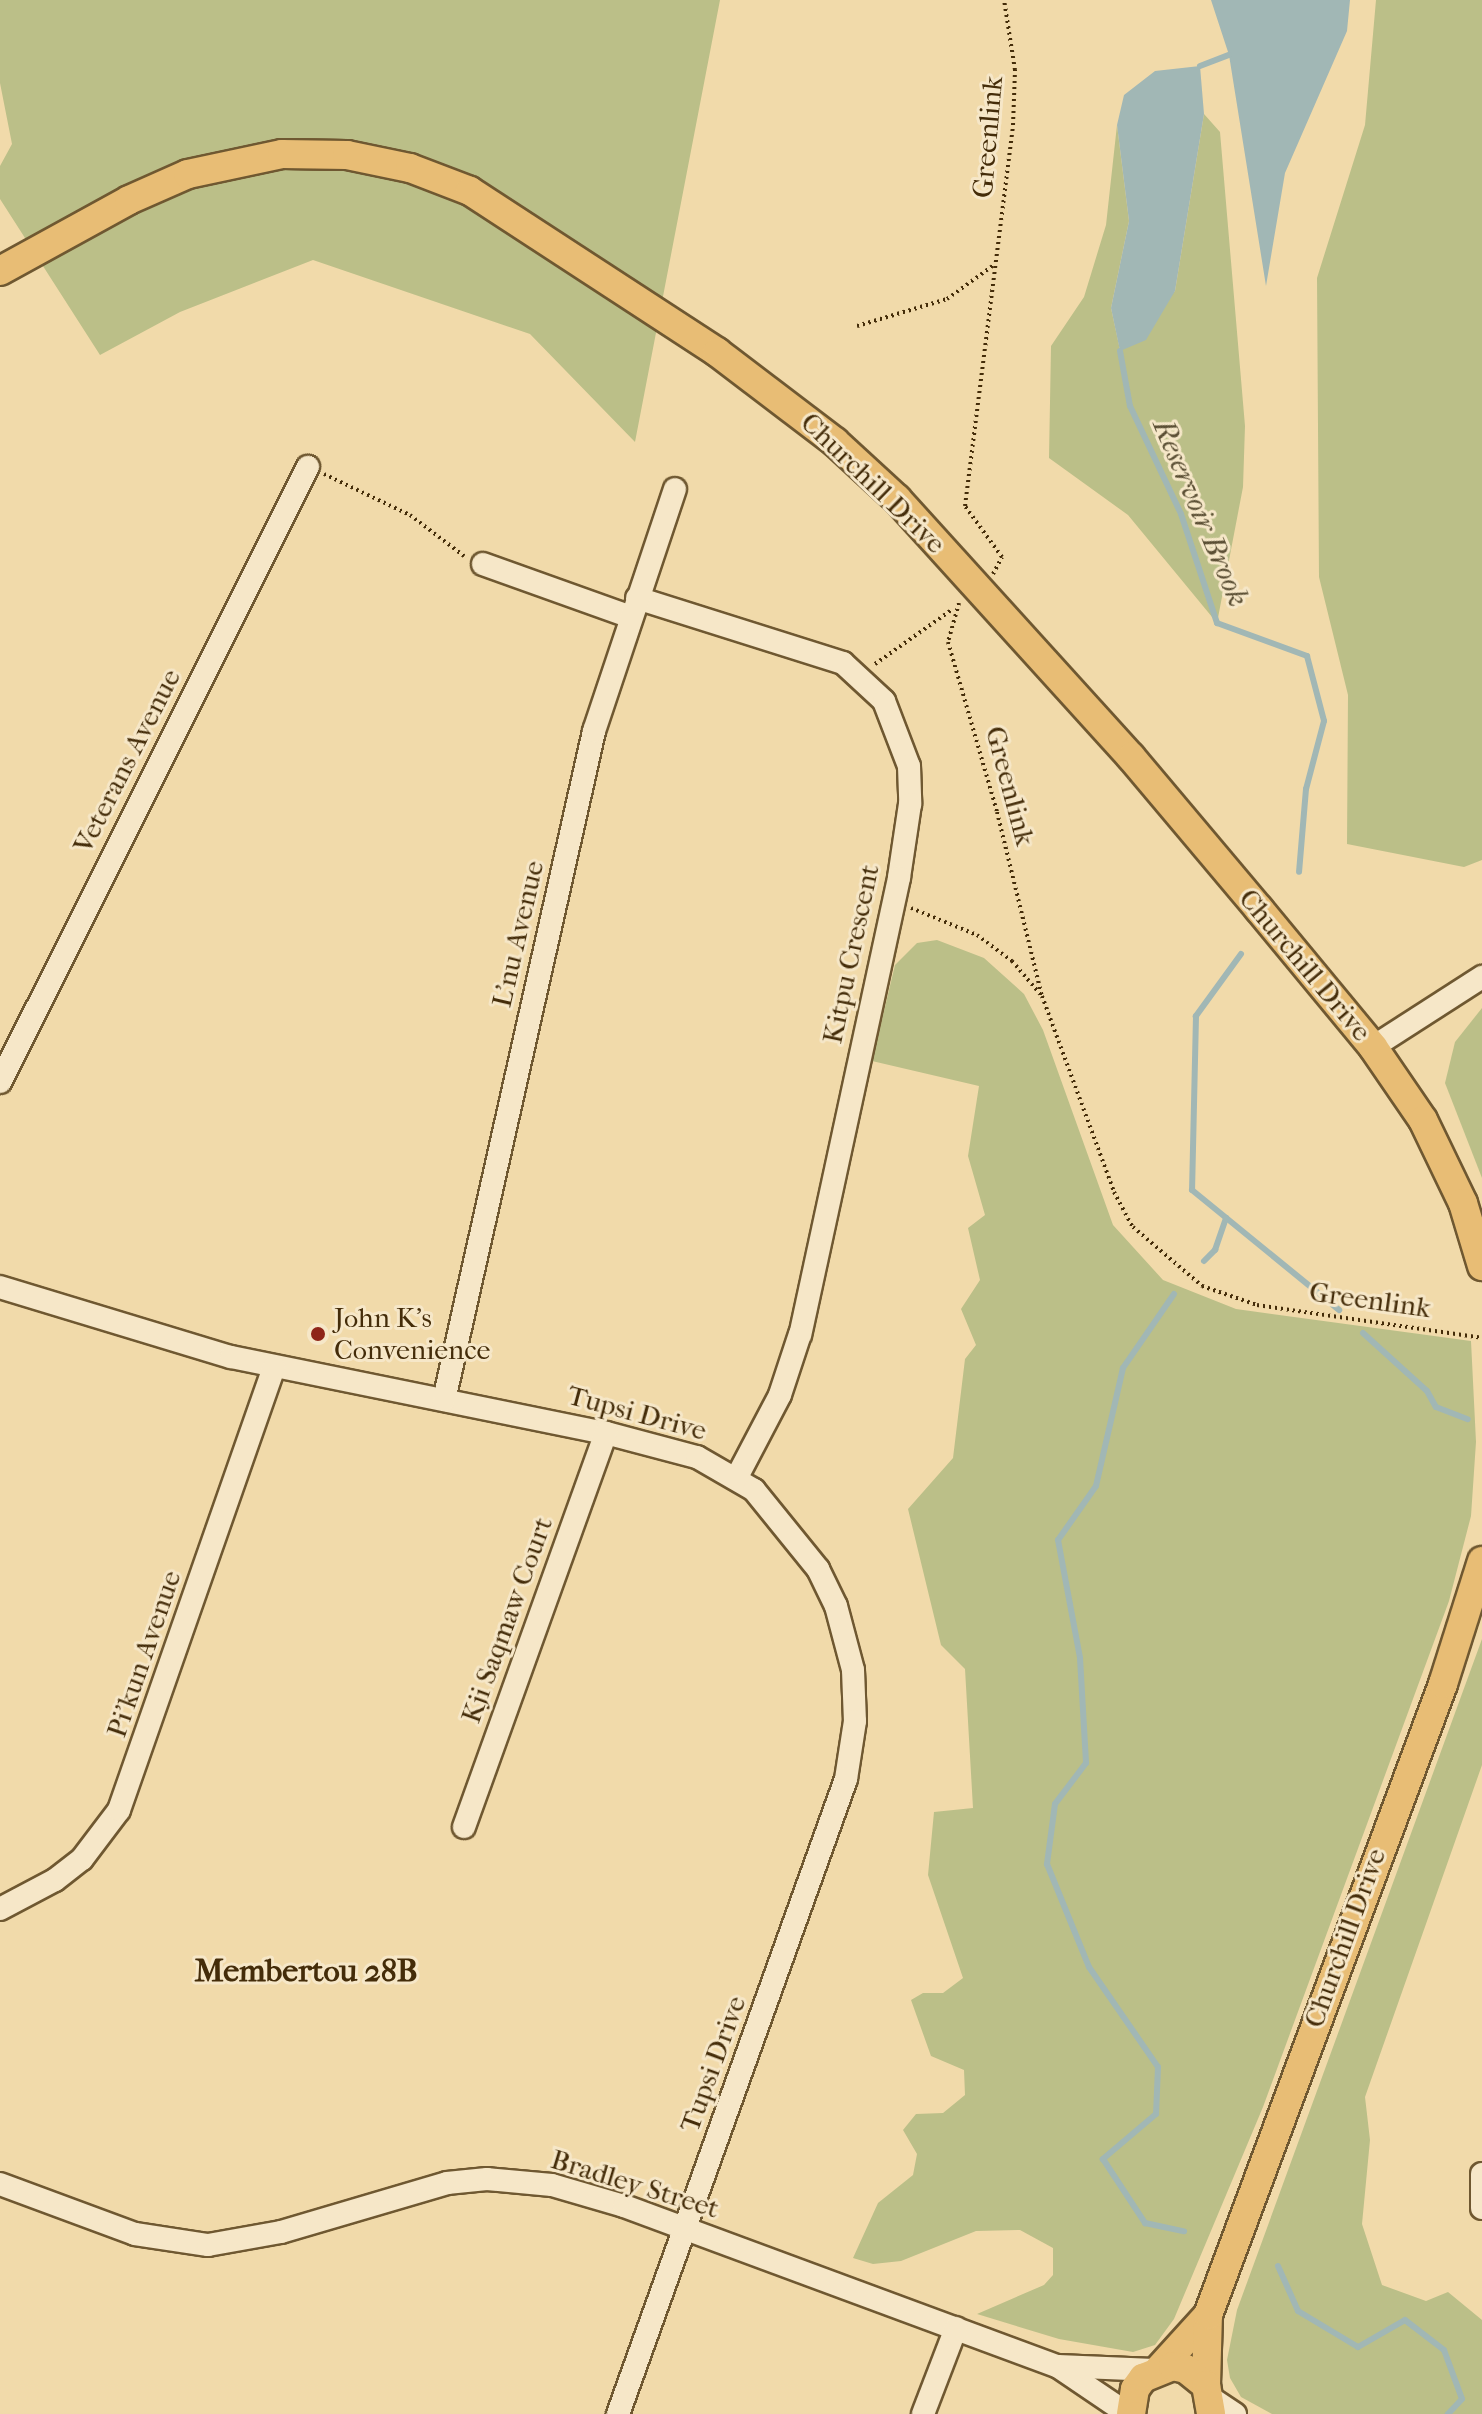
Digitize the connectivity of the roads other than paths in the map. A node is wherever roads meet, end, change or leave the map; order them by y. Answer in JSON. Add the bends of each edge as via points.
{"nodes":[{"id":1,"x":0,"y":271,"type":"edge"},
{"id":2,"x":308,"y":467,"type":"road end"},
{"id":3,"x":675,"y":489,"type":"dead end"},
{"id":4,"x":483,"y":564,"type":"road end"},
{"id":5,"x":634,"y":607,"type":"junction"},
{"id":6,"x":1482,"y":977,"type":"edge"},
{"id":7,"x":1373,"y":1047,"type":"junction"},
{"id":8,"x":0,"y":1082,"type":"edge"},
{"id":9,"x":1482,"y":1266,"type":"edge"},
{"id":10,"x":0,"y":1287,"type":"edge"},
{"id":11,"x":274,"y":1367,"type":"junction"},
{"id":12,"x":444,"y":1400,"type":"junction"},
{"id":13,"x":606,"y":1433,"type":"junction"},
{"id":14,"x":737,"y":1477,"type":"junction"},
{"id":15,"x":1482,"y":1561,"type":"edge"},
{"id":16,"x":464,"y":1827,"type":"dead end"},
{"id":17,"x":0,"y":1909,"type":"edge"},
{"id":18,"x":1482,"y":2174,"type":"edge"},
{"id":19,"x":0,"y":2184,"type":"edge"},
{"id":20,"x":1482,"y":2208,"type":"edge"},
{"id":21,"x":685,"y":2228,"type":"junction"},
{"id":22,"x":1208,"y":2315,"type":"junction"},
{"id":23,"x":956,"y":2328,"type":"junction"},
{"id":24,"x":1057,"y":2366,"type":"junction"},
{"id":25,"x":1157,"y":2369,"type":"junction"},
{"id":26,"x":1210,"y":2399,"type":"edge"},
{"id":27,"x":618,"y":2414,"type":"edge"},
{"id":28,"x":923,"y":2414,"type":"edge"},
{"id":29,"x":1130,"y":2414,"type":"edge"},
{"id":30,"x":1235,"y":2414,"type":"edge"}],
"edges":[{"from":1,"to":7,"type":"main road","name":"Churchill Drive","via":[[158,185],[219,164],[314,153],[410,168],[498,206],[729,360],[867,470],[1131,757]]},
{"from":2,"to":8,"type":"street","name":"Veterans Avenue"},
{"from":3,"to":5,"type":"street","name":"L'nu Avenue"},
{"from":4,"to":5,"type":"street","name":"Kitpu Crescent"},
{"from":5,"to":12,"type":"street","name":"L'nu Avenue","via":[[594,731]]},
{"from":5,"to":14,"type":"street","name":"Kitpu Crescent","via":[[825,654],[861,675],[884,701],[909,766],[910,804],[894,902],[800,1334],[780,1395]]},
{"from":6,"to":7,"type":"street"},
{"from":7,"to":9,"type":"main road","name":"Churchill Drive","via":[[1443,1156]]},
{"from":10,"to":11,"type":"street","name":"Tupsi Drive"},
{"from":11,"to":12,"type":"street","name":"Tupsi Drive"},
{"from":11,"to":17,"type":"street","name":"Pi'kun Avenue","via":[[126,1798],[82,1859]]},
{"from":12,"to":13,"type":"street","name":"Tupsi Drive"},
{"from":13,"to":14,"type":"street","name":"Tupsi Drive","via":[[697,1457]]},
{"from":13,"to":16,"type":"street","name":"Kji Saqmaw Court"},
{"from":14,"to":21,"type":"street","name":"Tupsi Drive","via":[[796,1536],[829,1589],[849,1647],[855,1721],[837,1805]]},
{"from":15,"to":22,"type":"main road","name":"Churchill Drive","via":[[1443,1684]]},
{"from":18,"to":20,"type":"street"},
{"from":19,"to":21,"type":"street","name":"Bradley Street","via":[[124,2231],[183,2243],[244,2241],[413,2190],[487,2179],[552,2185]]},
{"from":21,"to":23,"type":"street","name":"Bradley Street"},
{"from":21,"to":27,"type":"street","name":"Tupsi Drive"},
{"from":22,"to":25,"type":"main road","name":"Churchill Drive"},
{"from":22,"to":26,"type":"main road","name":"Churchill Drive"},
{"from":23,"to":24,"type":"street","name":"Bradley Street"},
{"from":23,"to":28,"type":"street"},
{"from":24,"to":25,"type":"street","name":"Bradley Street"},
{"from":24,"to":29,"type":"street","name":"Bradley Street"},
{"from":25,"to":26,"type":"main road","via":[[1186,2369]]},
{"from":25,"to":29,"type":"main road","name":"Churchill Drive","via":[[1135,2389]]},
{"from":26,"to":30,"type":"street"}]}
